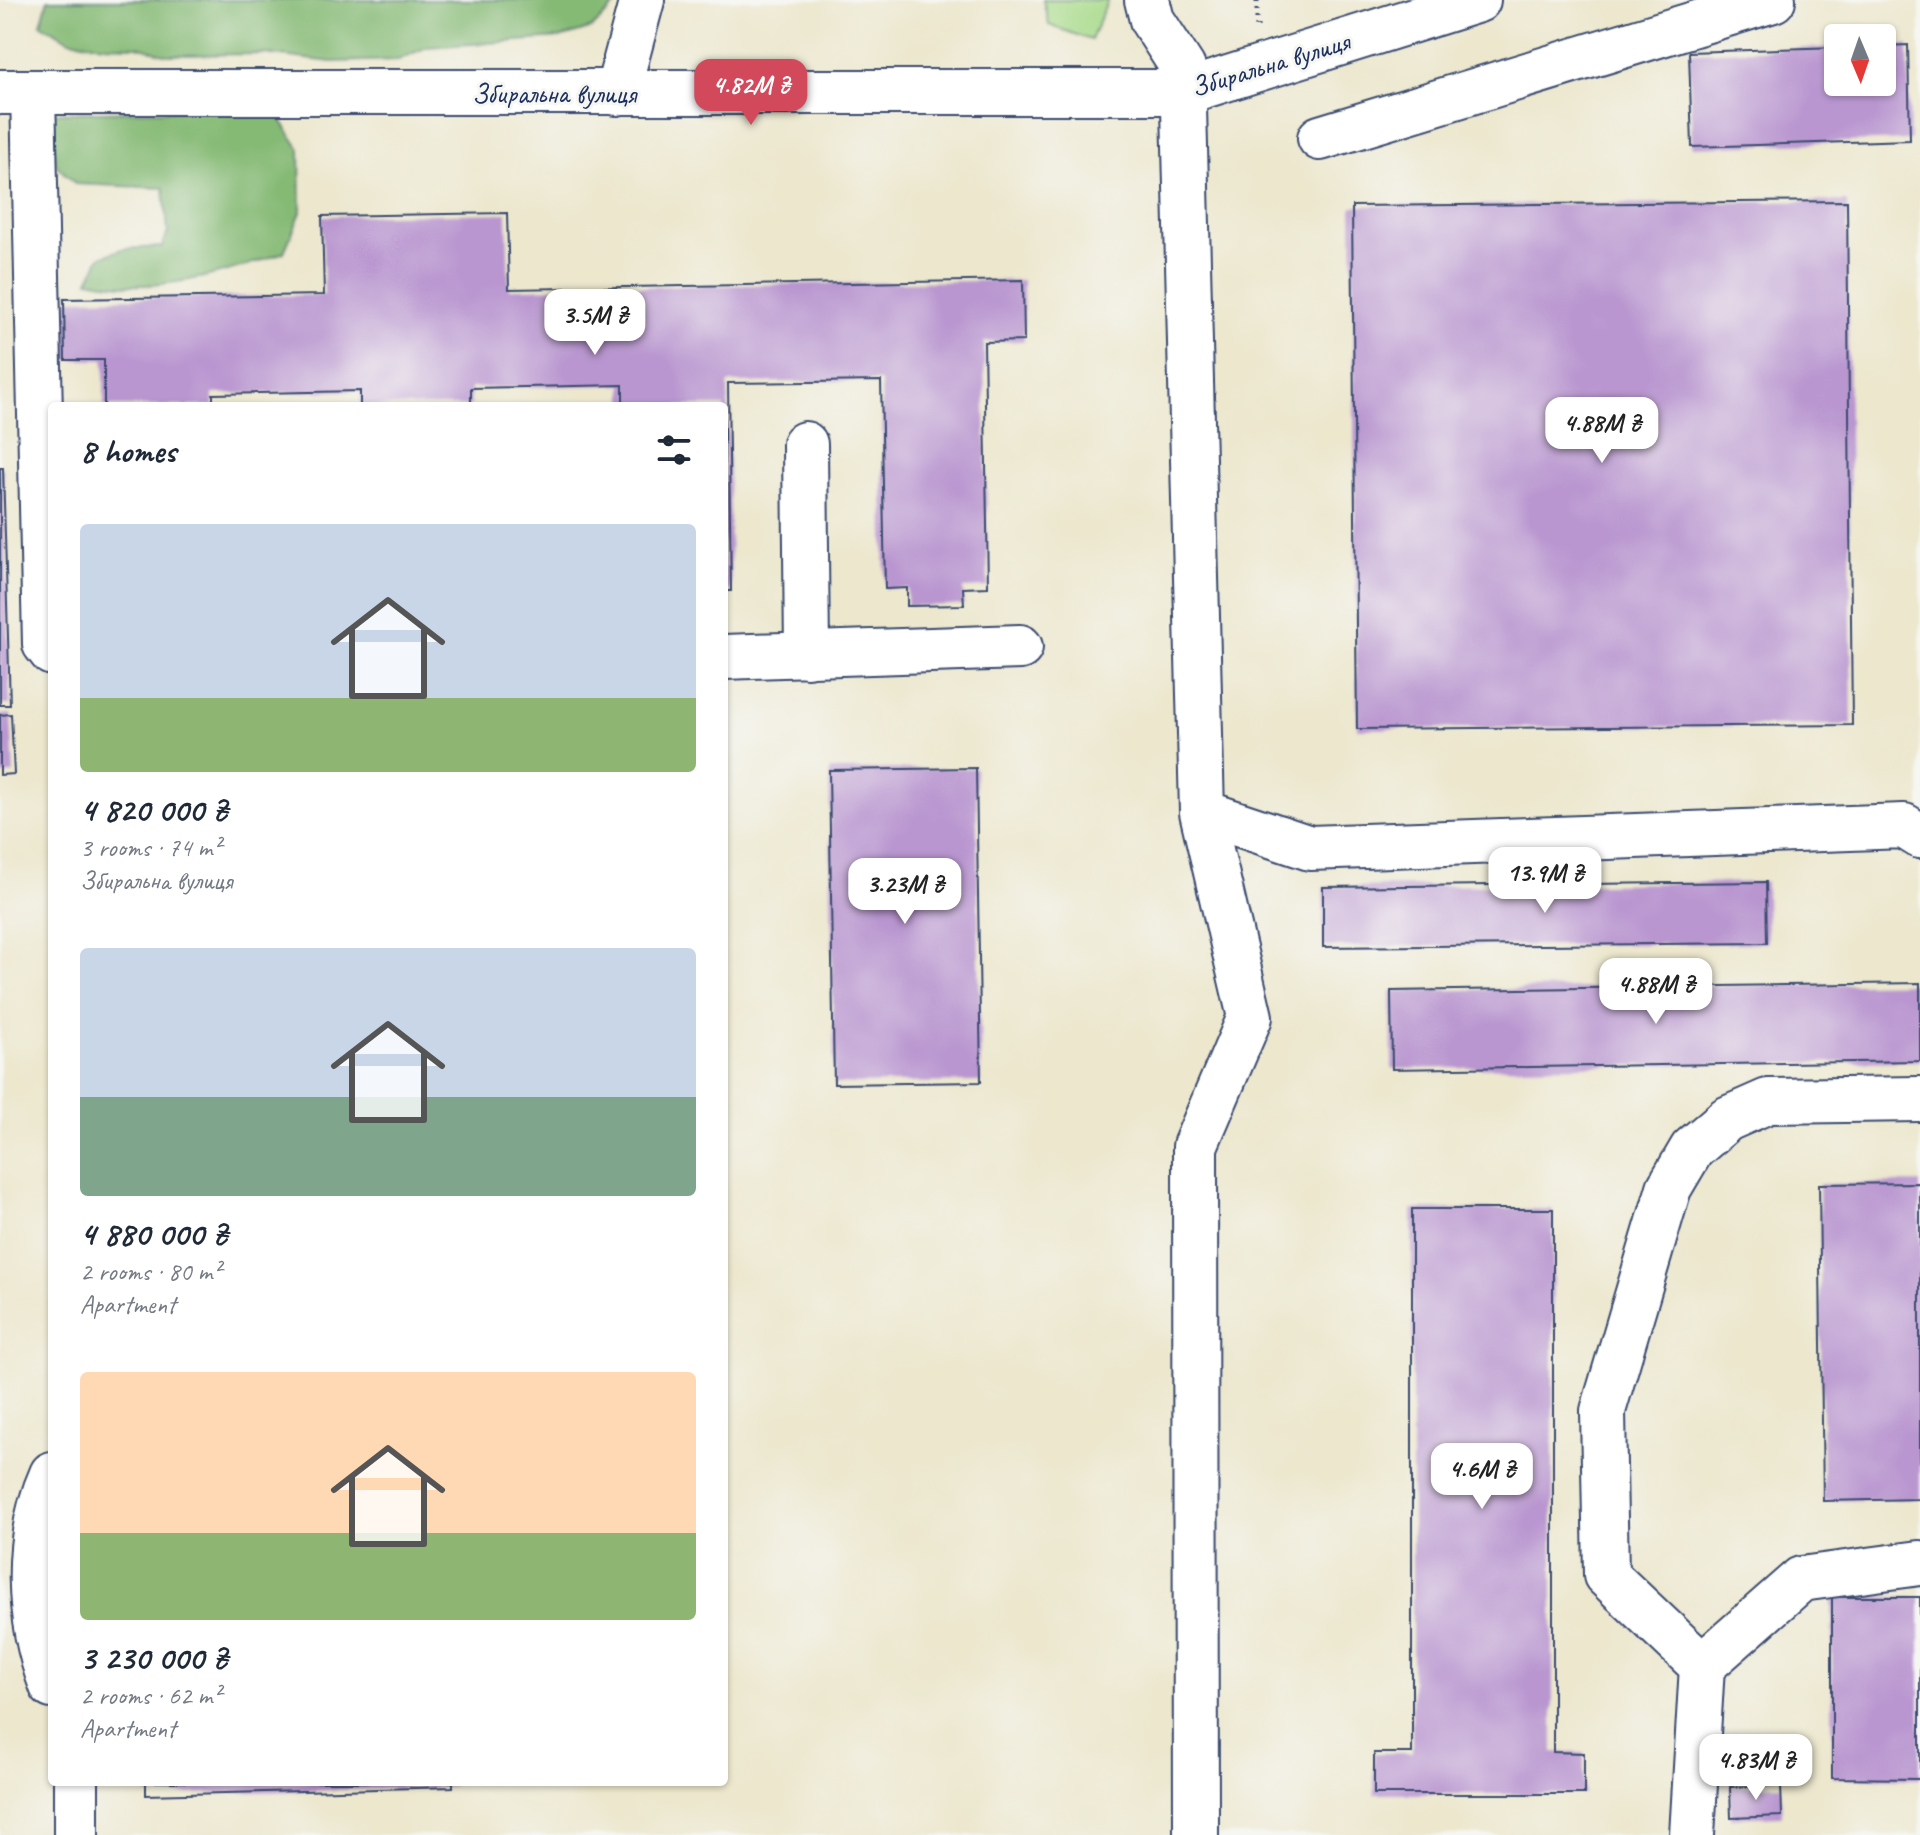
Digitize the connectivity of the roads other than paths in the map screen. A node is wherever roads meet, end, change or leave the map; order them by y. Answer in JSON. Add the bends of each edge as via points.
{"nodes":[{"id":1,"x":642,"y":0,"type":"edge"},
{"id":2,"x":1147,"y":0,"type":"edge"},
{"id":3,"x":1478,"y":0,"type":"edge"},
{"id":4,"x":1773,"y":0,"type":"edge"},
{"id":5,"x":17,"y":92,"type":"edge"},
{"id":6,"x":1184,"y":92,"type":"junction"},
{"id":7,"x":617,"y":93,"type":"junction"},
{"id":8,"x":1320,"y":138,"type":"dead end"},
{"id":9,"x":805,"y":444,"type":"dead end"},
{"id":10,"x":1020,"y":647,"type":"dead end"},
{"id":11,"x":48,"y":648,"type":"edge"},
{"id":12,"x":807,"y":655,"type":"junction"},
{"id":13,"x":728,"y":657,"type":"edge"},
{"id":14,"x":1202,"y":812,"type":"junction"},
{"id":15,"x":1915,"y":823,"type":"edge"},
{"id":16,"x":1920,"y":1099,"type":"edge"},
{"id":17,"x":48,"y":1487,"type":"edge"},
{"id":18,"x":1920,"y":1563,"type":"edge"},
{"id":19,"x":1702,"y":1666,"type":"junction"},
{"id":20,"x":48,"y":1670,"type":"edge"},
{"id":21,"x":76,"y":1786,"type":"edge"},
{"id":22,"x":76,"y":1835,"type":"edge"},
{"id":23,"x":1196,"y":1835,"type":"edge"},
{"id":24,"x":1692,"y":1835,"type":"edge"}],
"edges":[{"from":1,"to":7,"type":"street"},
{"from":2,"to":6,"type":"street","via":[[1152,20],[1183,68]]},
{"from":3,"to":6,"type":"street","name":"Збиральна вулиця"},
{"from":4,"to":8,"type":"street"},
{"from":5,"to":7,"type":"street","name":"Збиральна вулиця"},
{"from":5,"to":11,"type":"street"},
{"from":6,"to":7,"type":"street","name":"Збиральна вулиця"},
{"from":6,"to":14,"type":"street"},
{"from":9,"to":12,"type":"street"},
{"from":10,"to":12,"type":"street"},
{"from":12,"to":13,"type":"street"},
{"from":14,"to":15,"type":"street","via":[[1310,848]]},
{"from":14,"to":23,"type":"street","via":[[1250,1017],[1195,1146]]},
{"from":16,"to":19,"type":"street","via":[[1768,1101],[1727,1119],[1692,1149],[1669,1188],[1603,1411],[1606,1575]]},
{"from":17,"to":20,"type":"street","via":[[32,1539],[32,1568],[35,1619]]},
{"from":18,"to":19,"type":"street","via":[[1801,1579]]},
{"from":19,"to":24,"type":"street"},
{"from":21,"to":22,"type":"street"}]}
